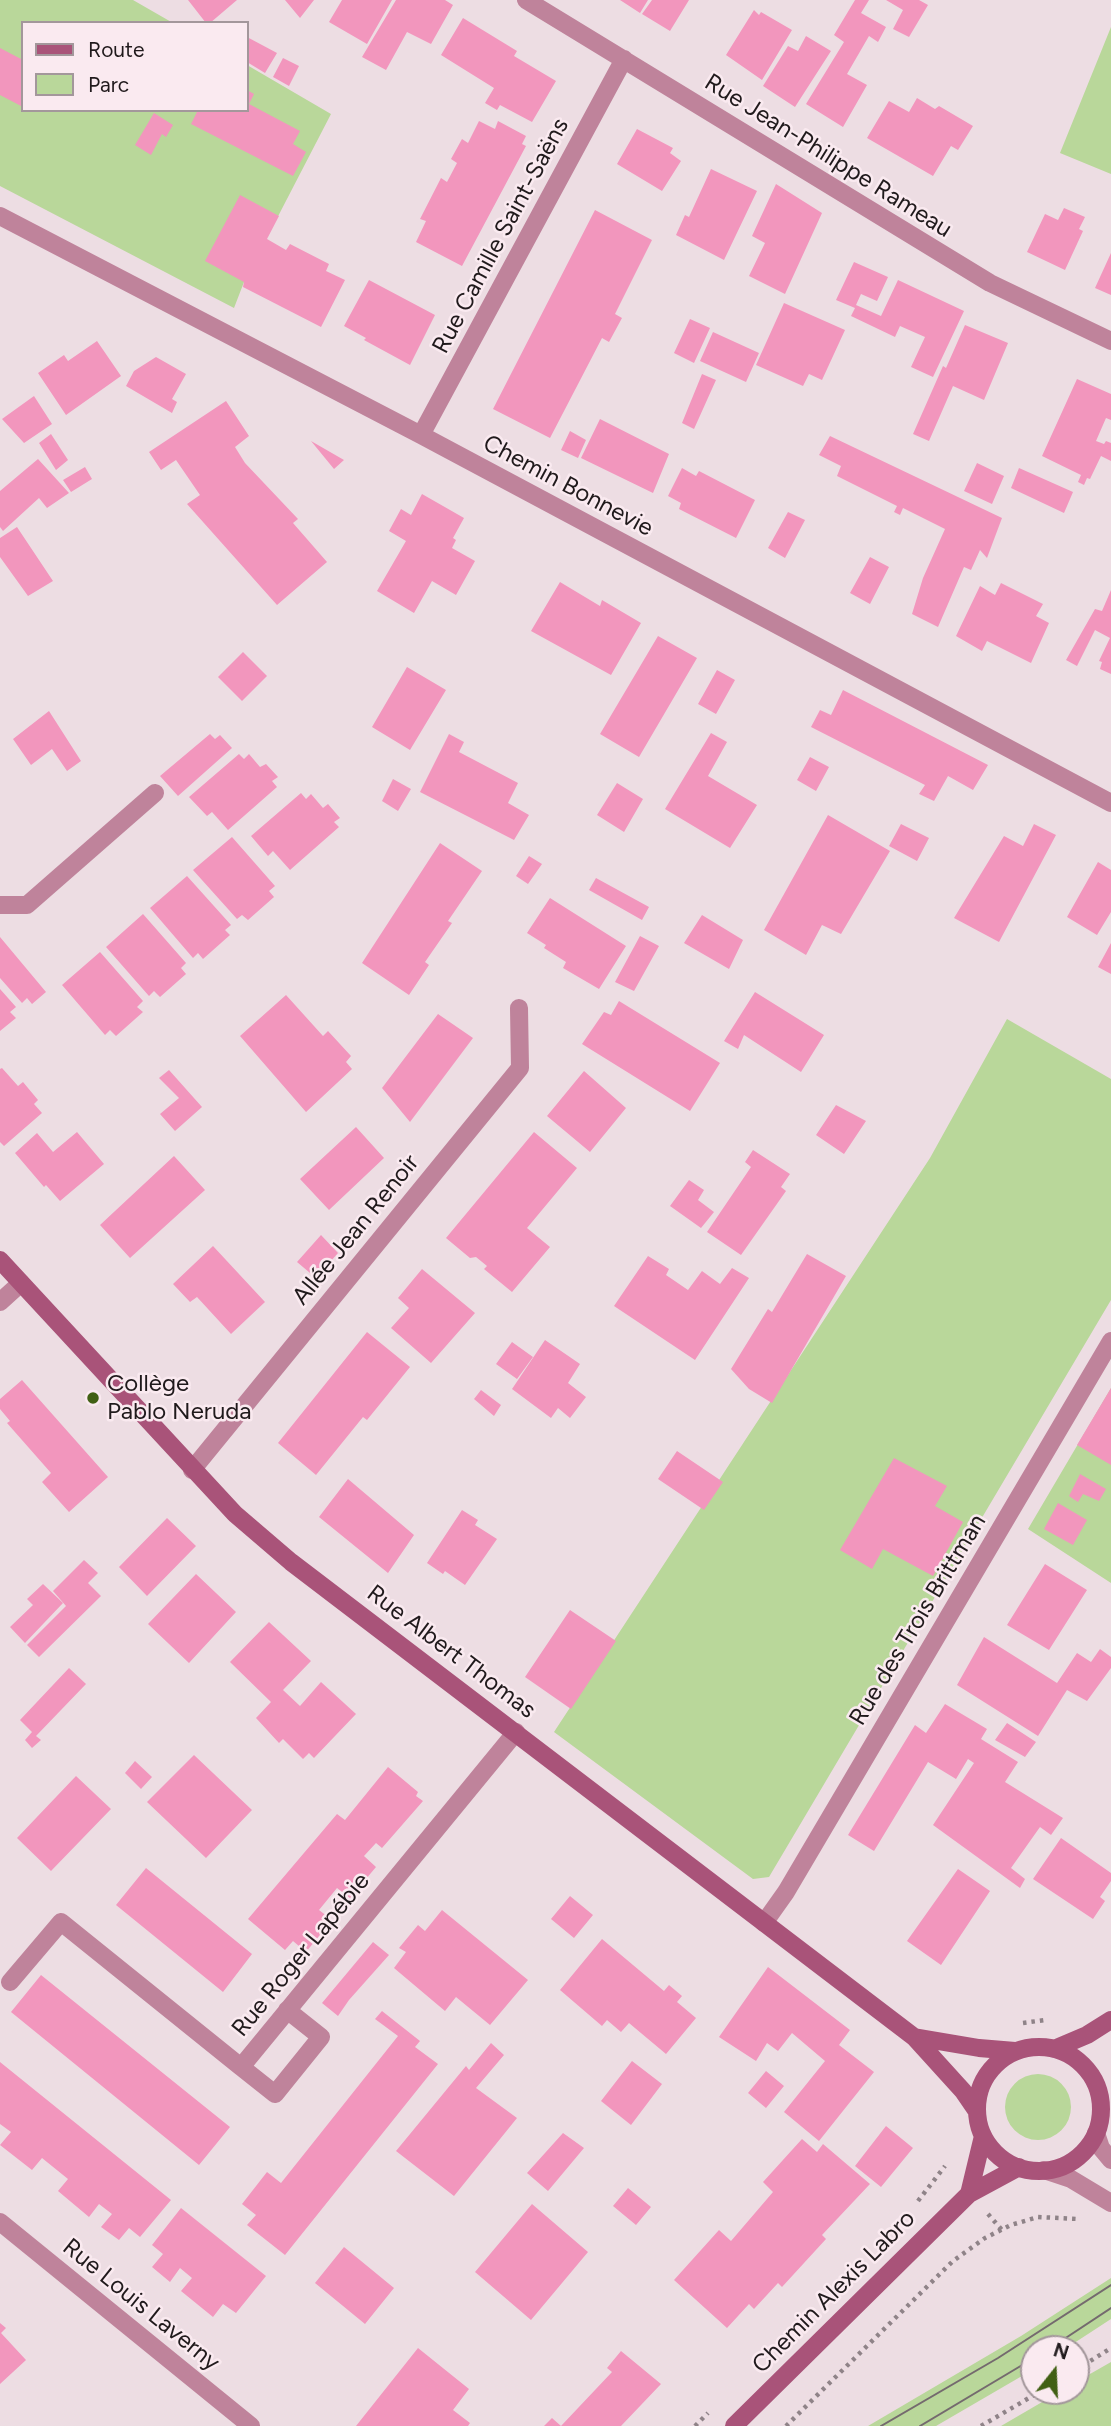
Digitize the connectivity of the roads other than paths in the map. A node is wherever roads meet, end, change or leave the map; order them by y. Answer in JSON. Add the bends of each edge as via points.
{"nodes":[{"id":1,"x":526,"y":0,"type":"edge"},
{"id":2,"x":624,"y":60,"type":"junction"},
{"id":3,"x":0,"y":216,"type":"edge"},
{"id":4,"x":1111,"y":341,"type":"edge"},
{"id":5,"x":421,"y":435,"type":"junction"},
{"id":6,"x":155,"y":793,"type":"dead end"},
{"id":7,"x":1111,"y":803,"type":"edge"},
{"id":8,"x":0,"y":905,"type":"edge"},
{"id":9,"x":519,"y":1008,"type":"dead end"},
{"id":10,"x":0,"y":1260,"type":"edge"},
{"id":11,"x":21,"y":1283,"type":"junction"},
{"id":12,"x":0,"y":1302,"type":"edge"},
{"id":13,"x":1111,"y":1341,"type":"edge"},
{"id":14,"x":192,"y":1470,"type":"junction"},
{"id":15,"x":516,"y":1732,"type":"junction"},
{"id":16,"x":764,"y":1923,"type":"junction"},
{"id":17,"x":10,"y":1982,"type":"dead end"},
{"id":18,"x":287,"y":2010,"type":"junction"},
{"id":19,"x":1111,"y":2020,"type":"edge"},
{"id":20,"x":914,"y":2037,"type":"junction"},
{"id":21,"x":1054,"y":2049,"type":"junction"},
{"id":22,"x":1015,"y":2051,"type":"junction"},
{"id":23,"x":241,"y":2067,"type":"junction"},
{"id":24,"x":1111,"y":2090,"type":"edge"},
{"id":25,"x":976,"y":2110,"type":"junction"},
{"id":26,"x":1101,"y":2110,"type":"junction"},
{"id":27,"x":1096,"y":2133,"type":"junction"},
{"id":28,"x":983,"y":2136,"type":"junction"},
{"id":29,"x":1111,"y":2160,"type":"edge"},
{"id":30,"x":1019,"y":2167,"type":"junction"},
{"id":31,"x":1044,"y":2170,"type":"junction"},
{"id":32,"x":969,"y":2194,"type":"junction"},
{"id":33,"x":1111,"y":2203,"type":"edge"},
{"id":34,"x":0,"y":2222,"type":"edge"},
{"id":35,"x":251,"y":2426,"type":"edge"},
{"id":36,"x":734,"y":2426,"type":"edge"}],
"edges":[{"from":1,"to":2,"type":"street","name":"Rue Jean-Philippe Rameau"},
{"from":2,"to":4,"type":"street","name":"Rue Jean-Philippe Rameau","via":[[990,283]]},
{"from":2,"to":5,"type":"street","name":"Rue Camille Saint-Saëns"},
{"from":3,"to":5,"type":"street","name":"Chemin Bonnevie"},
{"from":5,"to":7,"type":"street","name":"Chemin Bonnevie"},
{"from":6,"to":8,"type":"street","via":[[27,905]]},
{"from":9,"to":14,"type":"street","name":"Allée Jean Renoir","via":[[520,1068]]},
{"from":10,"to":11,"type":"street","name":"Rue Albert Thomas"},
{"from":11,"to":12,"type":"street"},
{"from":11,"to":14,"type":"street","name":"Rue Albert Thomas"},
{"from":13,"to":16,"type":"street","name":"Rue des Trois Brittman"},
{"from":14,"to":15,"type":"street","name":"Rue Albert Thomas","via":[[291,1562]]},
{"from":15,"to":16,"type":"street","name":"Rue Albert Thomas"},
{"from":15,"to":18,"type":"street","name":"Rue Roger Lapébie"},
{"from":16,"to":20,"type":"street","name":"Rue Albert Thomas"},
{"from":17,"to":23,"type":"street","name":"Rue Roger Lapébie","via":[[61,1922]]},
{"from":18,"to":23,"type":"street","name":"Rue Roger Lapébie"},
{"from":18,"to":23,"type":"street","via":[[321,2037],[275,2094]]},
{"from":19,"to":21,"type":"street"},
{"from":20,"to":22,"type":"street","name":"Rue Albert Thomas"},
{"from":20,"to":25,"type":"street","name":"Rue Albert Thomas"},
{"from":21,"to":22,"type":"street"},
{"from":21,"to":26,"type":"street","via":[[1088,2072],[1098,2090]]},
{"from":22,"to":25,"type":"street","via":[[986,2075]]},
{"from":24,"to":26,"type":"street"},
{"from":25,"to":28,"type":"street"},
{"from":26,"to":27,"type":"street"},
{"from":27,"to":29,"type":"street"},
{"from":27,"to":31,"type":"street","via":[[1075,2159]]},
{"from":28,"to":30,"type":"street","via":[[998,2155]]},
{"from":28,"to":32,"type":"street"},
{"from":30,"to":31,"type":"street"},
{"from":30,"to":32,"type":"street","name":"Chemin Alexis Labro"},
{"from":31,"to":33,"type":"street","via":[[1071,2179]]},
{"from":32,"to":36,"type":"street","name":"Chemin Alexis Labro"},
{"from":34,"to":35,"type":"street","name":"Rue Louis Laverny"}]}
